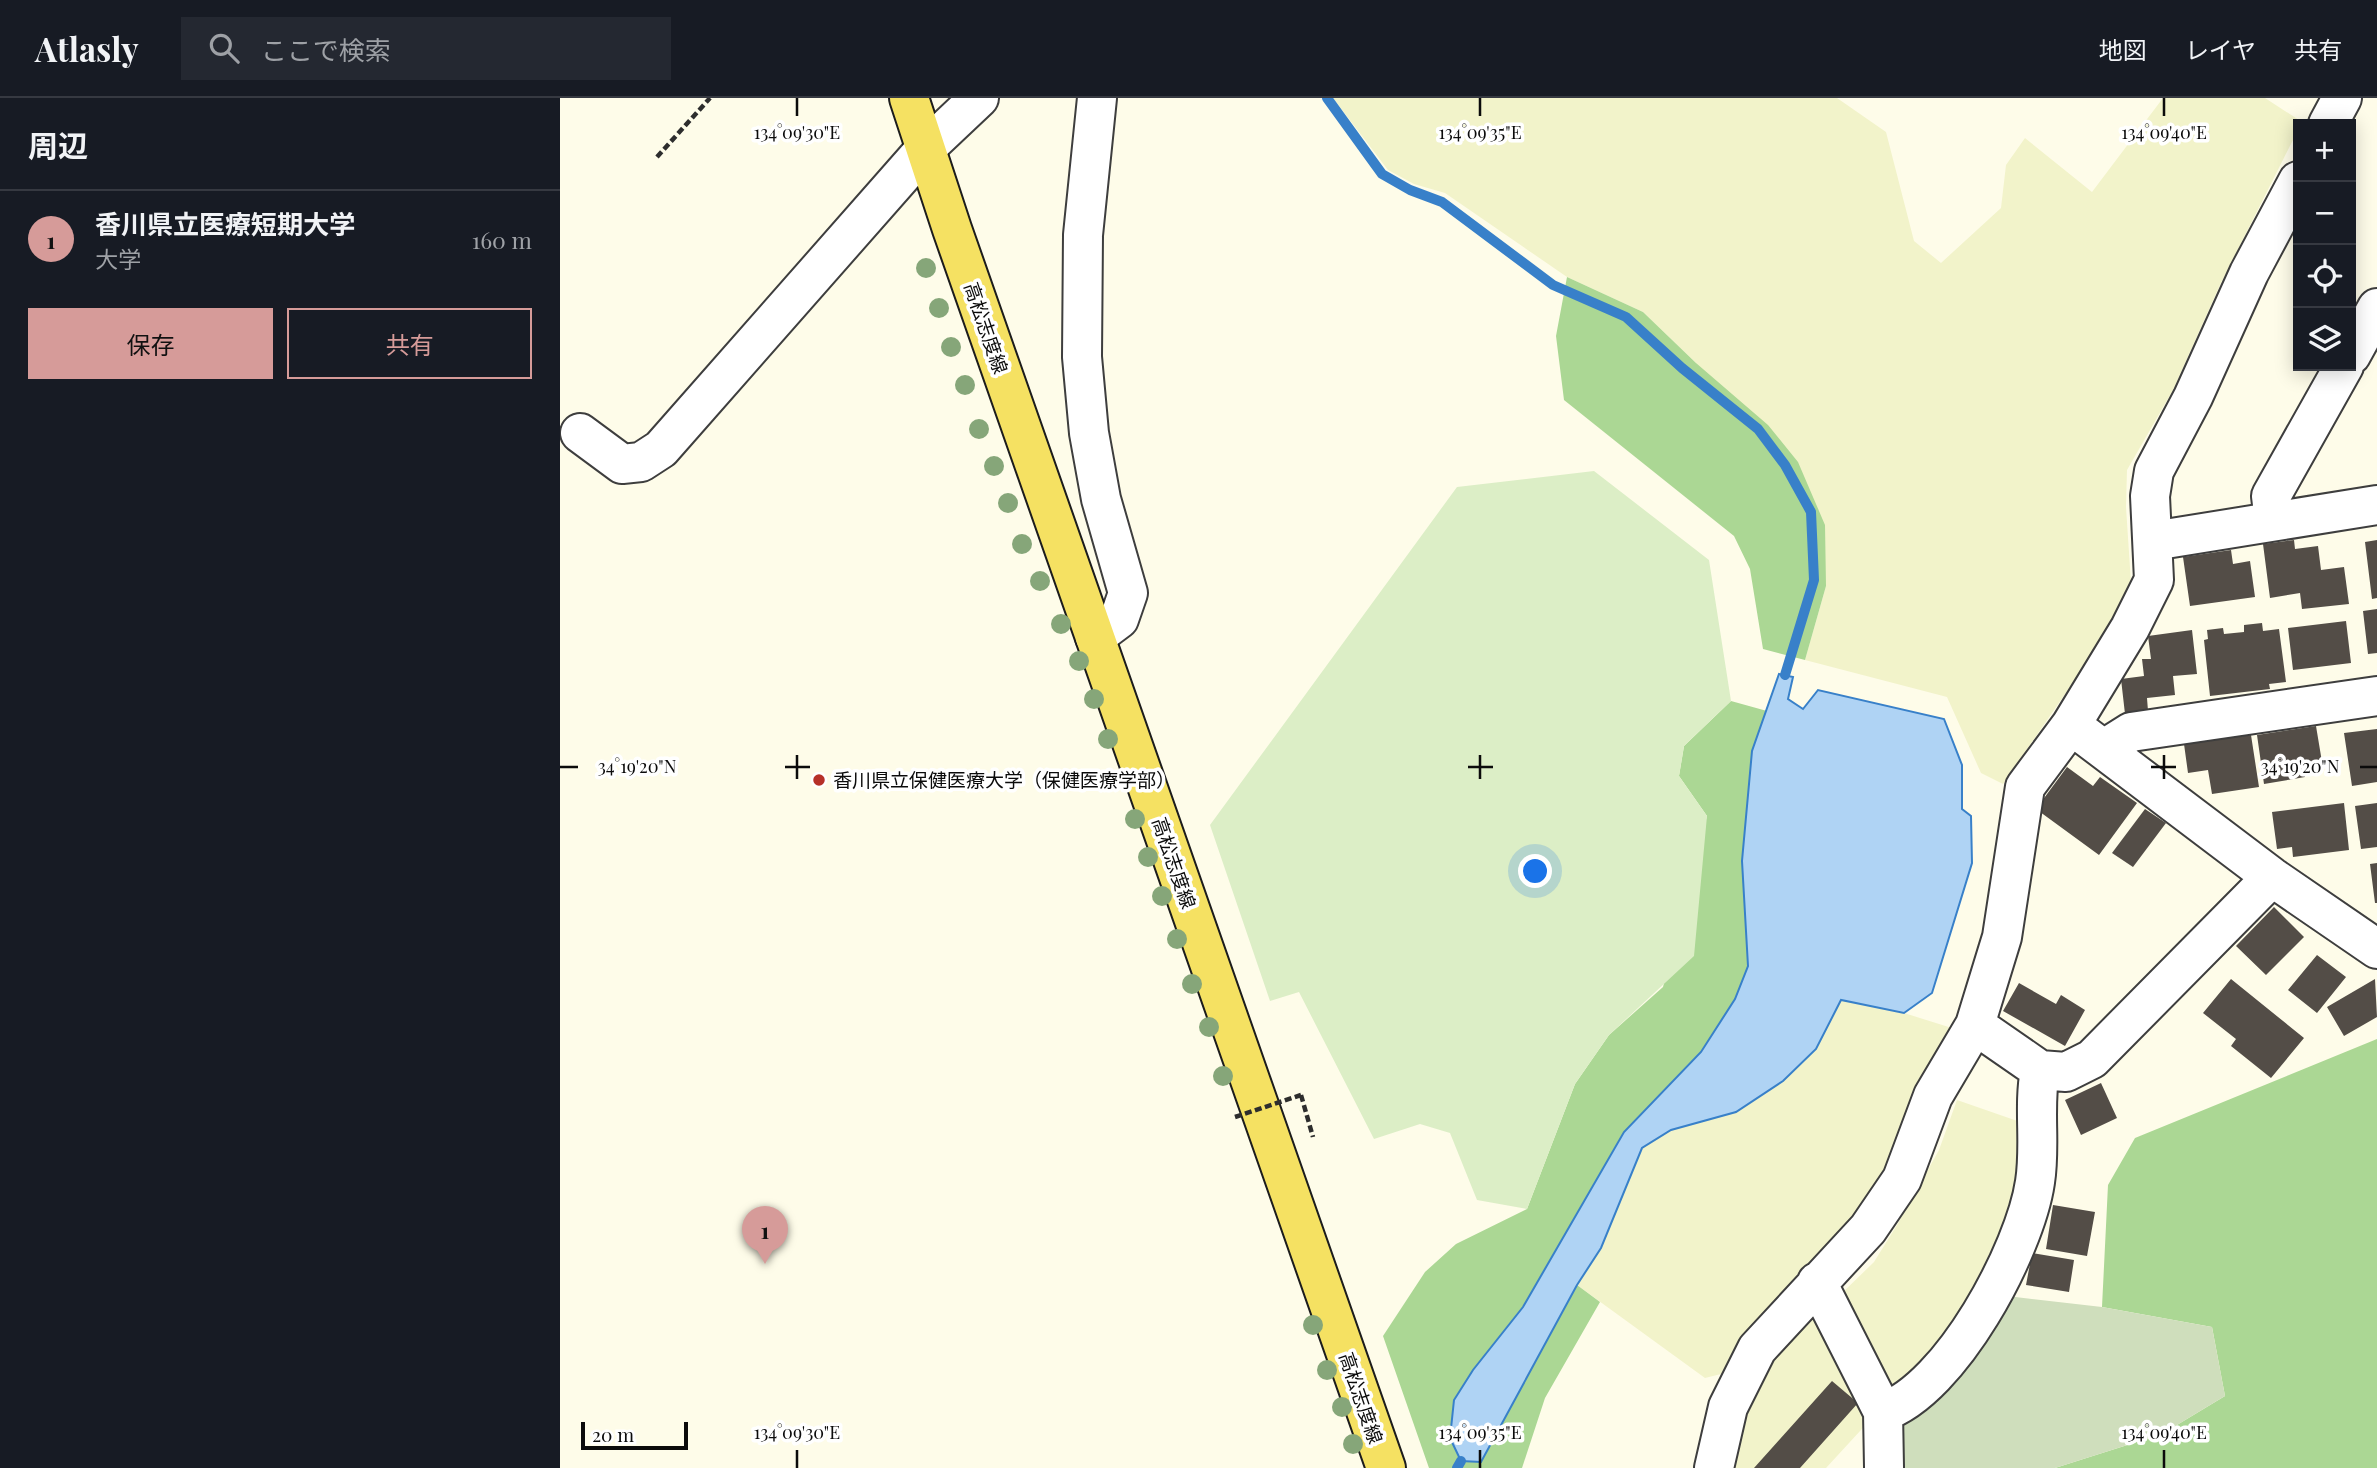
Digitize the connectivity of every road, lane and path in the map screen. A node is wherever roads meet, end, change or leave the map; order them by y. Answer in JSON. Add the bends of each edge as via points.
{"nodes":[{"id":1,"x":710,"y":98,"type":"edge"},
{"id":2,"x":909,"y":98,"type":"edge"},
{"id":3,"x":979,"y":98,"type":"edge"},
{"id":4,"x":1097,"y":98,"type":"edge"},
{"id":5,"x":2342,"y":98,"type":"edge"},
{"id":6,"x":2331,"y":119,"type":"edge"},
{"id":7,"x":926,"y":148,"type":"junction"},
{"id":8,"x":657,"y":157,"type":"dead end"},
{"id":9,"x":2297,"y":182,"type":"edge"},
{"id":10,"x":2377,"y":308,"type":"edge"},
{"id":11,"x":2356,"y":346,"type":"edge"},
{"id":12,"x":2341,"y":371,"type":"edge"},
{"id":13,"x":580,"y":433,"type":"dead end"},
{"id":14,"x":2377,"y":505,"type":"edge"},
{"id":15,"x":2274,"y":521,"type":"junction"},
{"id":16,"x":2153,"y":541,"type":"junction"},
{"id":17,"x":1095,"y":637,"type":"junction"},
{"id":18,"x":2377,"y":696,"type":"edge"},
{"id":19,"x":2071,"y":725,"type":"junction"},
{"id":20,"x":2104,"y":749,"type":"junction"},
{"id":21,"x":2272,"y":877,"type":"junction"},
{"id":22,"x":2377,"y":948,"type":"edge"},
{"id":23,"x":1975,"y":1025,"type":"junction"},
{"id":24,"x":2040,"y":1070,"type":"junction"},
{"id":25,"x":1301,"y":1095,"type":"dead end"},
{"id":26,"x":1235,"y":1117,"type":"dead end"},
{"id":27,"x":1817,"y":1282,"type":"junction"},
{"id":28,"x":1883,"y":1412,"type":"junction"},
{"id":29,"x":1884,"y":1467,"type":"edge"},
{"id":30,"x":1386,"y":1468,"type":"edge"},
{"id":31,"x":1714,"y":1468,"type":"edge"}],
"edges":[{"from":1,"to":8,"type":"path"},
{"from":2,"to":7,"type":"main road","name":"高松志度線"},
{"from":3,"to":7,"type":"street"},
{"from":4,"to":17,"type":"street","via":[[1083,235],[1082,357],[1101,499],[1128,593],[1119,619]]},
{"from":5,"to":6,"type":"street"},
{"from":7,"to":13,"type":"street","via":[[661,449],[641,463],[622,464]]},
{"from":7,"to":17,"type":"main road","name":"高松志度線"},
{"from":9,"to":16,"type":"street","via":[[2154,471],[2150,496]]},
{"from":10,"to":11,"type":"street"},
{"from":12,"to":15,"type":"street","via":[[2271,496]]},
{"from":14,"to":15,"type":"street"},
{"from":15,"to":16,"type":"street"},
{"from":16,"to":19,"type":"street","via":[[2154,580]]},
{"from":17,"to":30,"type":"main road","name":"高松志度線"},
{"from":18,"to":20,"type":"street","via":[[2131,732]]},
{"from":19,"to":20,"type":"street"},
{"from":19,"to":23,"type":"street","via":[[2025,787],[2002,937]]},
{"from":20,"to":21,"type":"street"},
{"from":21,"to":22,"type":"street"},
{"from":21,"to":24,"type":"street","via":[[2092,1059],[2066,1072]]},
{"from":23,"to":24,"type":"street"},
{"from":23,"to":27,"type":"street","via":[[1933,1096],[1902,1179],[1868,1229]]},
{"from":24,"to":28,"type":"street","via":[[2036,1179],[2028,1217],[1993,1290],[1949,1363],[1896,1408]]},
{"from":25,"to":26,"type":"path","bridge":true},
{"from":27,"to":28,"type":"street"},
{"from":27,"to":31,"type":"street","via":[[1757,1349],[1728,1407]]},
{"from":28,"to":29,"type":"street"}]}
